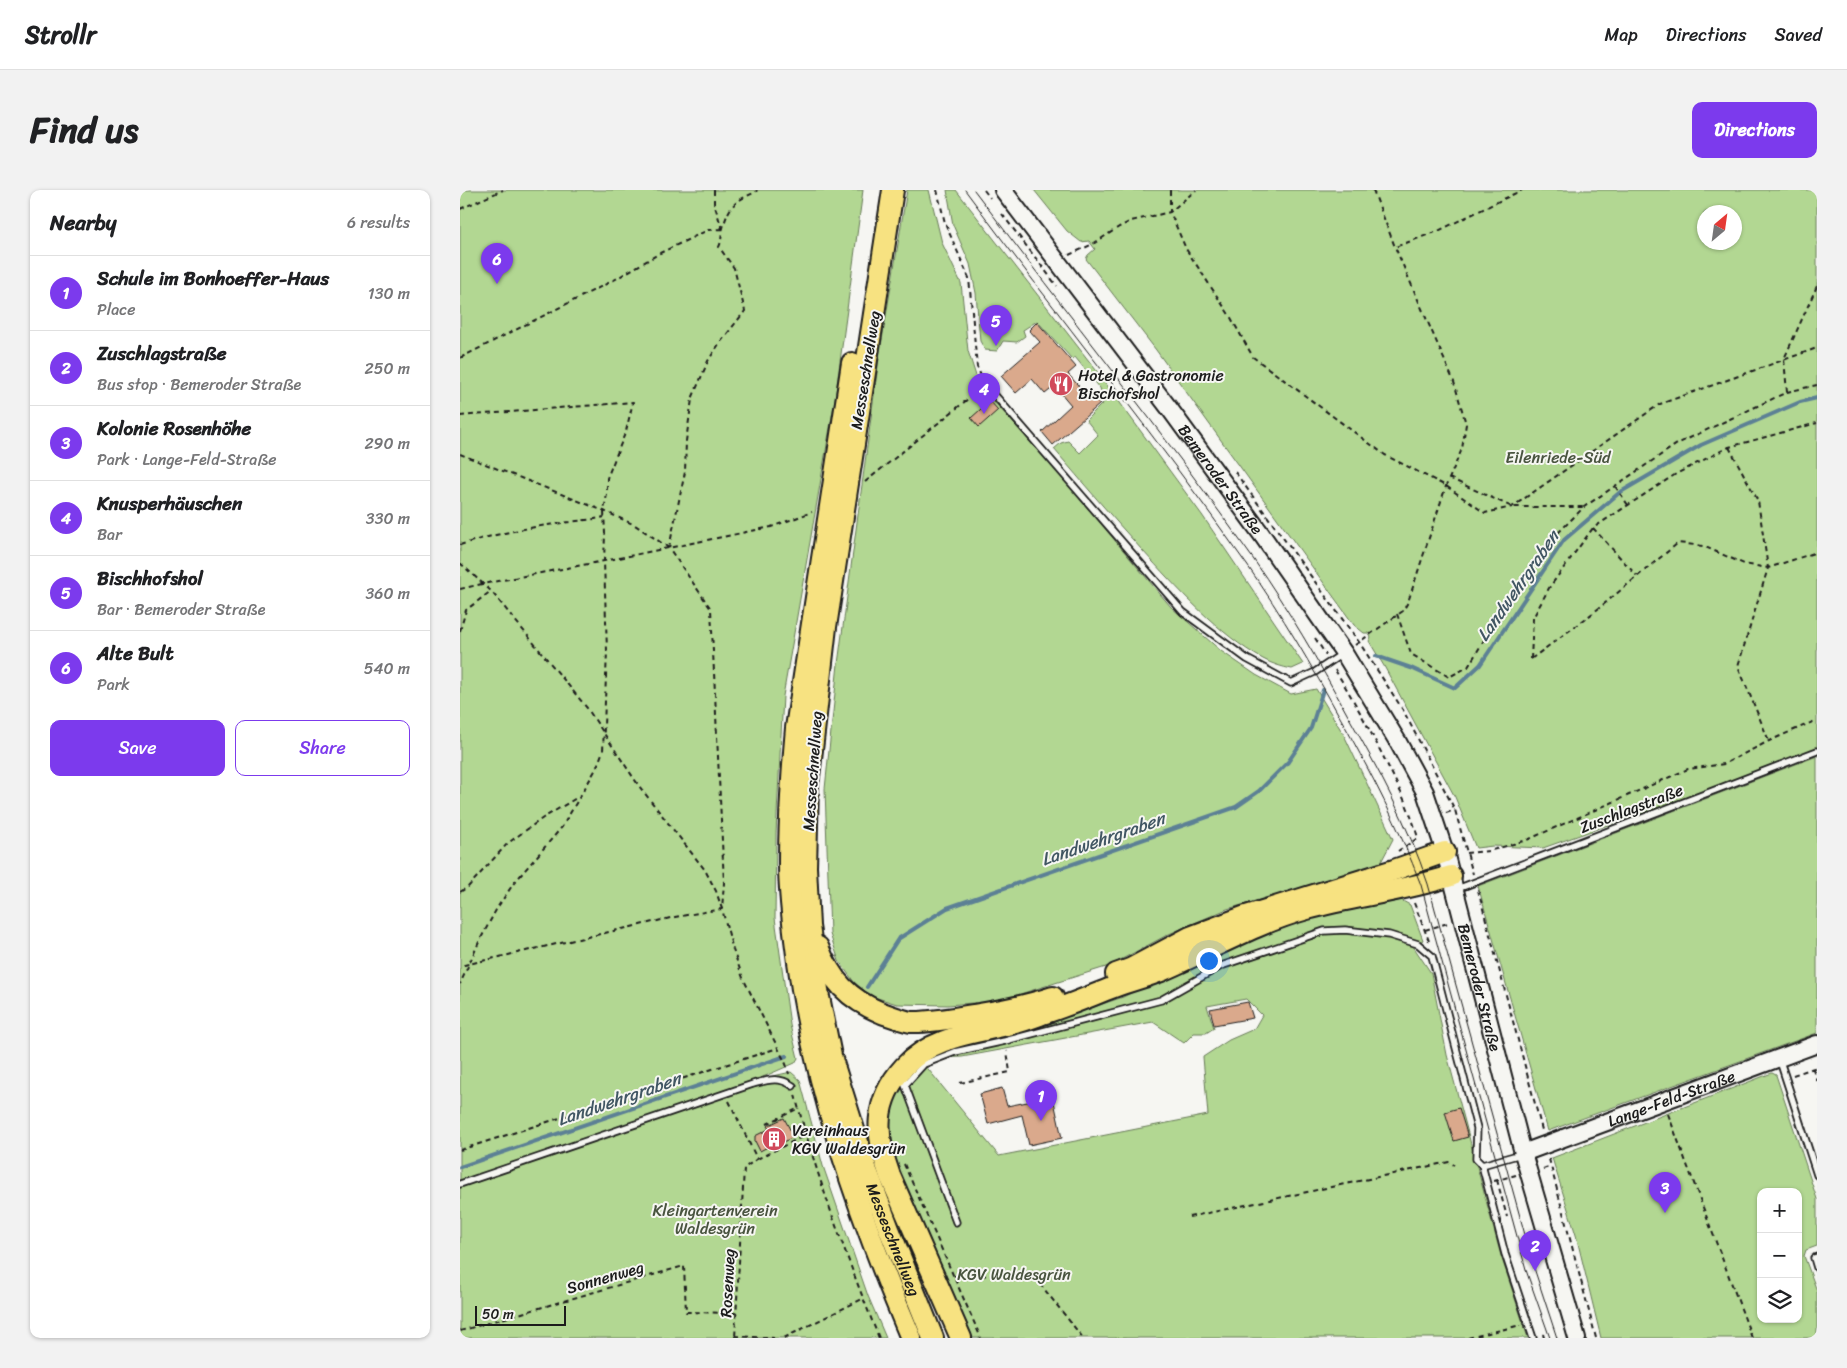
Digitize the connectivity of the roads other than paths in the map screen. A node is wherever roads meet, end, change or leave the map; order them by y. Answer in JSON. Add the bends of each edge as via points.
{"nodes":[{"id":1,"x":1003,"y":190,"type":"edge"},
{"id":2,"x":882,"y":191,"type":"edge"},
{"id":3,"x":986,"y":385,"type":"road end"},
{"id":4,"x":1344,"y":653,"type":"junction"},
{"id":5,"x":1817,"y":751,"type":"edge"},
{"id":6,"x":1445,"y":852,"type":"junction"},
{"id":7,"x":1453,"y":883,"type":"junction"},
{"id":8,"x":809,"y":926,"type":"junction"},
{"id":9,"x":1817,"y":1044,"type":"edge"},
{"id":10,"x":1779,"y":1058,"type":"junction"},
{"id":11,"x":792,"y":1086,"type":"road end"},
{"id":12,"x":1524,"y":1153,"type":"junction"},
{"id":13,"x":1482,"y":1165,"type":"junction"},
{"id":14,"x":1817,"y":1175,"type":"edge"},
{"id":15,"x":460,"y":1184,"type":"edge"},
{"id":16,"x":956,"y":1222,"type":"dead end"},
{"id":17,"x":1817,"y":1257,"type":"edge"},
{"id":18,"x":1817,"y":1268,"type":"edge"},
{"id":19,"x":911,"y":1338,"type":"edge"},
{"id":20,"x":933,"y":1338,"type":"edge"},
{"id":21,"x":961,"y":1338,"type":"edge"},
{"id":22,"x":1533,"y":1338,"type":"edge"},
{"id":23,"x":1577,"y":1338,"type":"edge"}],
"edges":[{"from":1,"to":4,"type":"main road","name":"Bemeroder Straße","via":[[1218,473]]},
{"from":2,"to":8,"type":"highway","name":"Messeschnellweg","via":[[813,732],[806,867]]},
{"from":2,"to":19,"type":"highway","name":"Messeschnellweg","via":[[796,728],[789,865],[793,926],[815,1058],[850,1177]]},
{"from":3,"to":4,"type":"lane","via":[[1183,612],[1239,653],[1291,683]]},
{"from":4,"to":6,"type":"main road","name":"Bemeroder Straße","via":[[1425,792]]},
{"from":5,"to":7,"type":"lane","name":"Zuschlagstraße","via":[[1476,881]]},
{"from":6,"to":7,"type":"main road","name":"Bemeroder Straße"},
{"from":6,"to":8,"type":"highway","via":[[1243,917],[1190,937],[1130,969],[1040,1001],[955,1018],[911,1022],[854,999],[838,984],[824,962]]},
{"from":7,"to":12,"type":"main road","name":"Bemeroder Straße"},
{"from":7,"to":21,"type":"highway","via":[[1408,888],[1307,909],[1226,940],[1161,971],[1064,1007],[936,1044],[904,1066],[883,1100],[879,1116],[882,1153]]},
{"from":8,"to":20,"type":"highway","name":"Messeschnellweg","via":[[831,1056],[873,1188]]},
{"from":9,"to":10,"type":"main road","name":"Lange-Feld-Straße"},
{"from":10,"to":12,"type":"main road","name":"Lange-Feld-Straße"},
{"from":10,"to":14,"type":"lane"},
{"from":11,"to":15,"type":"lane","via":[[782,1079],[753,1084]]},
{"from":12,"to":13,"type":"lane"},
{"from":12,"to":23,"type":"main road","name":"Bemeroder Straße"},
{"from":13,"to":16,"type":"lane","via":[[1476,1160],[1477,1128],[1432,956],[1418,944],[1389,936],[1345,930],[1324,932],[1221,966],[1161,1000],[955,1052],[924,1064],[905,1085]]},
{"from":13,"to":22,"type":"lane","via":[[1505,1254]]},
{"from":17,"to":18,"type":"lane","via":[[1814,1258]]}]}
